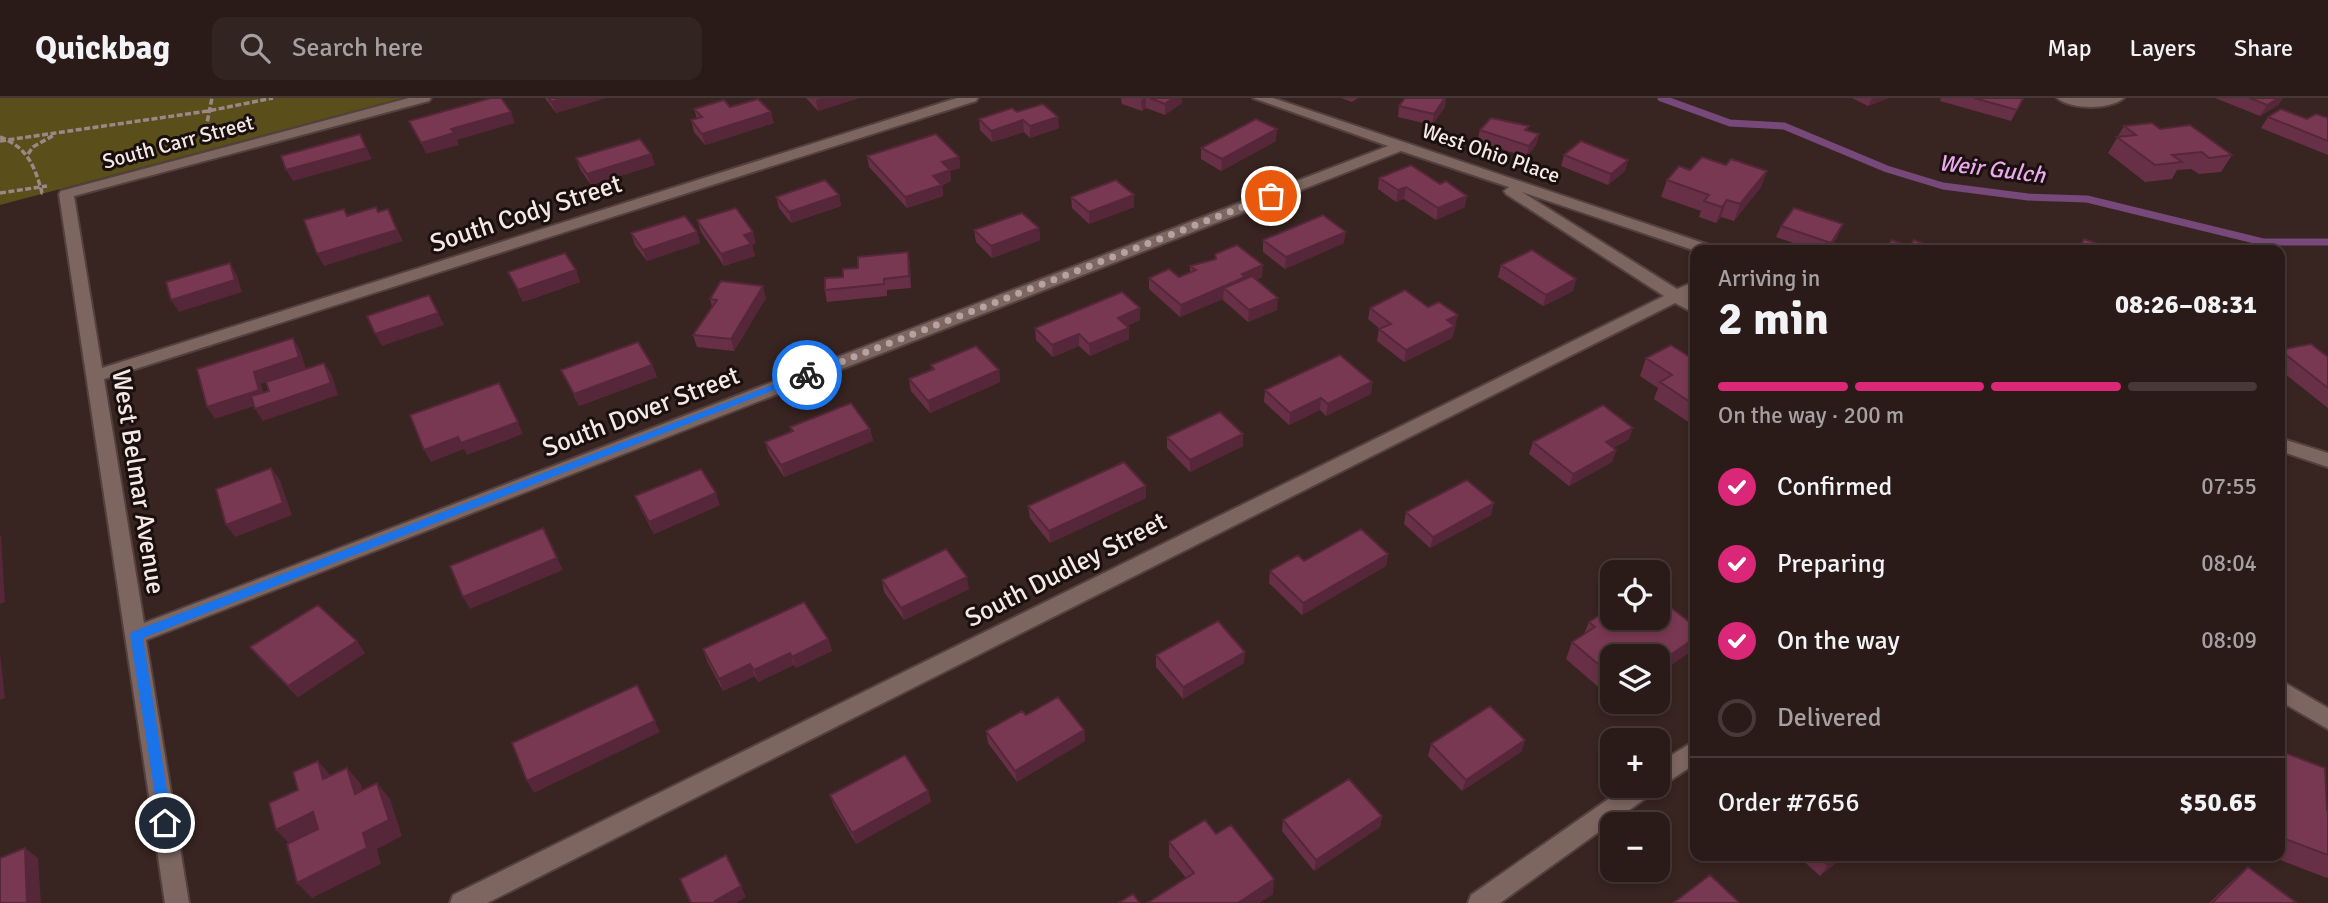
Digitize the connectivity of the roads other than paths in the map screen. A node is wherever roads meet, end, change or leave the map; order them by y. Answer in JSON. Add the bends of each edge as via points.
{"nodes":[{"id":1,"x":424,"y":98,"type":"edge"},
{"id":2,"x":971,"y":98,"type":"edge"},
{"id":3,"x":1260,"y":98,"type":"edge"},
{"id":4,"x":2064,"y":98,"type":"edge"},
{"id":5,"x":2117,"y":98,"type":"edge"},
{"id":6,"x":1400,"y":146,"type":"junction"},
{"id":7,"x":1487,"y":175,"type":"junction"},
{"id":8,"x":66,"y":194,"type":"joint"},
{"id":9,"x":1694,"y":245,"type":"edge"},
{"id":10,"x":1690,"y":289,"type":"edge"},
{"id":11,"x":1676,"y":297,"type":"junction"},
{"id":12,"x":1690,"y":305,"type":"edge"},
{"id":13,"x":95,"y":376,"type":"junction"},
{"id":14,"x":2285,"y":446,"type":"edge"},
{"id":15,"x":2328,"y":460,"type":"edge"},
{"id":16,"x":136,"y":635,"type":"junction"},
{"id":17,"x":2285,"y":692,"type":"edge"},
{"id":18,"x":2328,"y":720,"type":"edge"},
{"id":19,"x":1690,"y":754,"type":"edge"},
{"id":20,"x":1670,"y":768,"type":"edge"},
{"id":21,"x":1628,"y":798,"type":"edge"},
{"id":22,"x":177,"y":903,"type":"edge"},
{"id":23,"x":462,"y":903,"type":"edge"},
{"id":24,"x":1480,"y":903,"type":"edge"}],
"edges":[{"from":1,"to":8,"type":"street","name":"South Carr Street"},
{"from":2,"to":13,"type":"street","name":"South Cody Street"},
{"from":3,"to":6,"type":"street","name":"West Ohio Place"},
{"from":4,"to":5,"type":"street","via":[[2098,103]]},
{"from":6,"to":7,"type":"street","name":"West Ohio Place"},
{"from":6,"to":16,"type":"street","name":"South Dover Street"},
{"from":7,"to":9,"type":"street","name":"West Ohio Place"},
{"from":7,"to":11,"type":"street"},
{"from":8,"to":13,"type":"street","name":"West Belmar Avenue"},
{"from":10,"to":11,"type":"street","name":"South Dudley Street"},
{"from":11,"to":12,"type":"street"},
{"from":11,"to":23,"type":"street","name":"South Dudley Street"},
{"from":13,"to":16,"type":"street","name":"West Belmar Avenue"},
{"from":14,"to":15,"type":"street"},
{"from":16,"to":22,"type":"street","name":"West Belmar Avenue"},
{"from":17,"to":18,"type":"street"},
{"from":19,"to":20,"type":"street"},
{"from":21,"to":24,"type":"street"}]}
